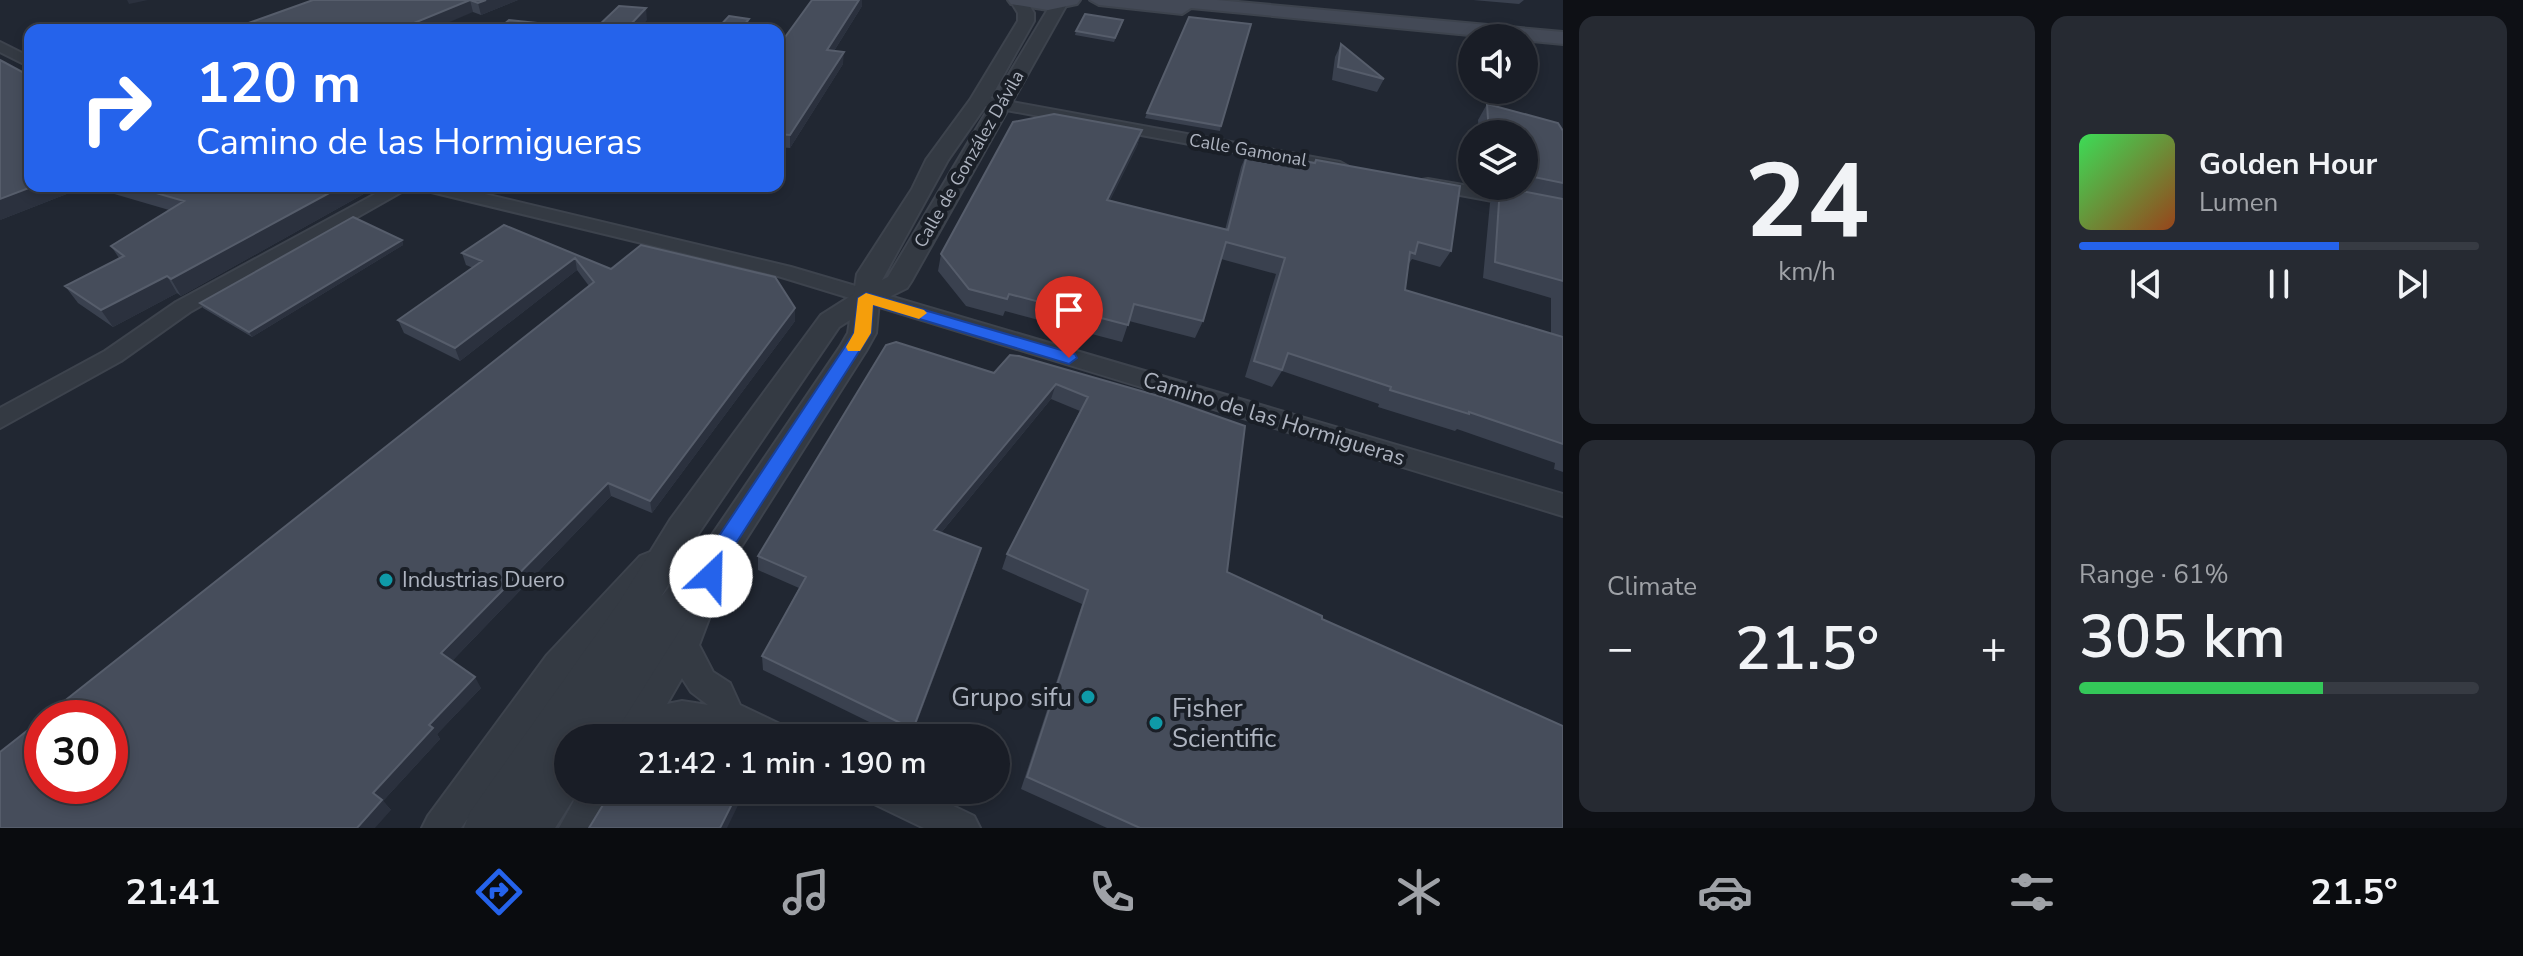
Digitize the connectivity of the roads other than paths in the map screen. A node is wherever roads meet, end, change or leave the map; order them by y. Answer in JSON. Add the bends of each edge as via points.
{"nodes":[{"id":1,"x":1017,"y":0,"type":"edge"},
{"id":2,"x":1099,"y":0,"type":"edge"},
{"id":3,"x":1159,"y":0,"type":"edge"},
{"id":4,"x":1065,"y":2,"type":"edge"},
{"id":5,"x":1458,"y":34,"type":"edge"},
{"id":6,"x":1538,"y":40,"type":"edge"},
{"id":7,"x":1563,"y":41,"type":"edge"},
{"id":8,"x":0,"y":46,"type":"edge"},
{"id":9,"x":24,"y":60,"type":"edge"},
{"id":10,"x":990,"y":103,"type":"junction"},
{"id":11,"x":1352,"y":170,"type":"edge"},
{"id":12,"x":1413,"y":181,"type":"edge"},
{"id":13,"x":392,"y":192,"type":"edge"},
{"id":14,"x":454,"y":192,"type":"edge"},
{"id":15,"x":1563,"y":208,"type":"edge"},
{"id":16,"x":866,"y":298,"type":"junction"},
{"id":17,"x":0,"y":419,"type":"edge"},
{"id":18,"x":1563,"y":505,"type":"edge"},
{"id":19,"x":682,"y":530,"type":"junction"},
{"id":20,"x":722,"y":548,"type":"junction"},
{"id":21,"x":684,"y":645,"type":"junction"},
{"id":22,"x":729,"y":716,"type":"junction"},
{"id":23,"x":597,"y":724,"type":"edge"},
{"id":24,"x":638,"y":724,"type":"edge"},
{"id":25,"x":652,"y":724,"type":"edge"},
{"id":26,"x":745,"y":724,"type":"edge"},
{"id":27,"x":554,"y":791,"type":"edge"},
{"id":28,"x":591,"y":804,"type":"edge"},
{"id":29,"x":911,"y":804,"type":"edge"},
{"id":30,"x":440,"y":828,"type":"edge"},
{"id":31,"x":486,"y":828,"type":"edge"},
{"id":32,"x":530,"y":828,"type":"edge"},
{"id":33,"x":577,"y":828,"type":"edge"},
{"id":34,"x":962,"y":828,"type":"edge"}],
"edges":[{"from":1,"to":4,"type":"main road","via":[[1038,5]]},
{"from":1,"to":10,"type":"street","name":"Calle de González Dávila","via":[[1026,21]]},
{"from":2,"to":5,"type":"main road"},
{"from":3,"to":7,"type":"main road"},
{"from":4,"to":10,"type":"street","name":"Calle de González Dávila"},
{"from":6,"to":7,"type":"main road"},
{"from":8,"to":9,"type":"street"},
{"from":10,"to":11,"type":"street","name":"Calle Gamonal"},
{"from":10,"to":16,"type":"street","name":"Calle de González Dávila","via":[[937,160],[870,274]]},
{"from":12,"to":15,"type":"street"},
{"from":13,"to":17,"type":"street","via":[[183,307],[113,356]]},
{"from":14,"to":16,"type":"street","name":"Camino de las Hormigueras","via":[[784,271]]},
{"from":16,"to":18,"type":"street","name":"Camino de las Hormigueras"},
{"from":16,"to":19,"type":"street","via":[[830,321]]},
{"from":16,"to":20,"type":"street","name":"Calle de González Dávila","via":[[862,333]]},
{"from":19,"to":30,"type":"street","via":[[558,665]]},
{"from":19,"to":31,"type":"street","via":[[633,612]]},
{"from":20,"to":21,"type":"street"},
{"from":20,"to":23,"type":"street","name":"Calle de González Dávila","via":[[672,611]]},
{"from":21,"to":22,"type":"street","via":[[690,664],[719,694]]},
{"from":21,"to":24,"type":"street"},
{"from":22,"to":25,"type":"street"},
{"from":22,"to":26,"type":"street"},
{"from":27,"to":32,"type":"street"},
{"from":28,"to":33,"type":"street"},
{"from":29,"to":34,"type":"street"}]}
